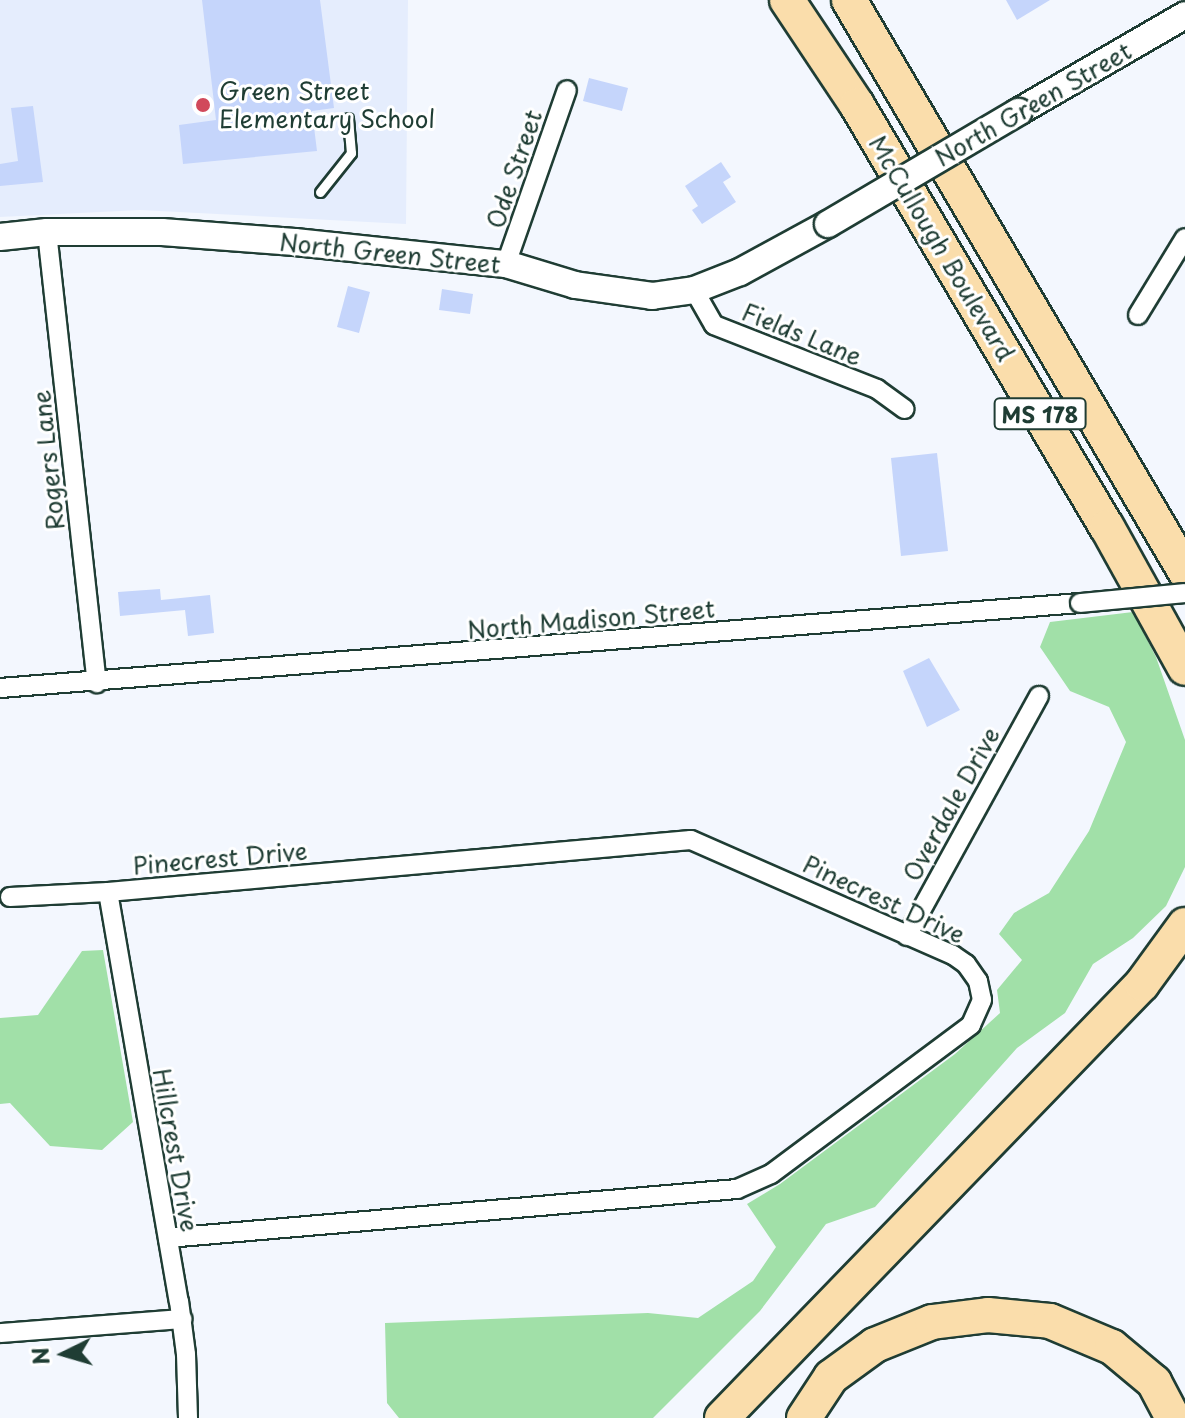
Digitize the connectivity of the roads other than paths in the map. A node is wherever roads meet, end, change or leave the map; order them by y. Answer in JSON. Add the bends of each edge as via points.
{"nodes":[{"id":1,"x":775,"y":0,"type":"edge"},
{"id":2,"x":787,"y":0,"type":"edge"},
{"id":3,"x":849,"y":0,"type":"edge"},
{"id":4,"x":1185,"y":15,"type":"edge"},
{"id":5,"x":567,"y":90,"type":"dead end"},
{"id":6,"x":857,"y":105,"type":"junction"},
{"id":7,"x":348,"y":118,"type":"dead end"},
{"id":8,"x":320,"y":192,"type":"dead end"},
{"id":9,"x":47,"y":232,"type":"junction"},
{"id":10,"x":0,"y":237,"type":"edge"},
{"id":11,"x":1185,"y":238,"type":"edge"},
{"id":12,"x":506,"y":264,"type":"junction"},
{"id":13,"x":694,"y":290,"type":"junction"},
{"id":14,"x":1138,"y":315,"type":"dead end"},
{"id":15,"x":905,"y":409,"type":"dead end"},
{"id":16,"x":1185,"y":571,"type":"edge"},
{"id":17,"x":1185,"y":593,"type":"edge"},
{"id":18,"x":1185,"y":668,"type":"edge"},
{"id":19,"x":97,"y":683,"type":"junction"},
{"id":20,"x":0,"y":688,"type":"edge"},
{"id":21,"x":1039,"y":696,"type":"dead end"},
{"id":22,"x":108,"y":892,"type":"junction"},
{"id":23,"x":10,"y":897,"type":"dead end"},
{"id":24,"x":1185,"y":925,"type":"edge"},
{"id":25,"x":907,"y":936,"type":"junction"},
{"id":26,"x":168,"y":1238,"type":"junction"},
{"id":27,"x":182,"y":1319,"type":"junction"},
{"id":28,"x":0,"y":1333,"type":"edge"},
{"id":29,"x":188,"y":1418,"type":"edge"},
{"id":30,"x":722,"y":1418,"type":"edge"},
{"id":31,"x":804,"y":1418,"type":"edge"},
{"id":32,"x":1173,"y":1418,"type":"edge"}],
"edges":[{"from":1,"to":6,"type":"highway"},
{"from":2,"to":6,"type":"highway","name":"McCullough Boulevard","number":"MS 178"},
{"from":3,"to":16,"type":"highway","name":"McCullough Boulevard","number":"MS 178"},
{"from":4,"to":13,"type":"street","name":"North Green Street","bridge":true,"via":[[828,224],[740,272]]},
{"from":5,"to":12,"type":"street","name":"Ode Street"},
{"from":6,"to":18,"type":"highway","name":"McCullough Boulevard","number":"MS 178"},
{"from":7,"to":8,"type":"lane","via":[[351,153]]},
{"from":9,"to":10,"type":"street","name":"North Green Street"},
{"from":9,"to":12,"type":"street","name":"North Green Street","via":[[162,232]]},
{"from":9,"to":19,"type":"street","name":"Rogers Lane"},
{"from":11,"to":14,"type":"street"},
{"from":12,"to":13,"type":"street","name":"North Green Street","via":[[619,292],[652,296]]},
{"from":13,"to":15,"type":"street","name":"Fields Lane","via":[[714,325],[877,389]]},
{"from":17,"to":19,"type":"street","name":"North Madison Street","bridge":true},
{"from":19,"to":20,"type":"street","name":"North Madison Street"},
{"from":21,"to":25,"type":"street","name":"Overdale Drive"},
{"from":22,"to":23,"type":"street","name":"Pinecrest Drive"},
{"from":22,"to":25,"type":"street","name":"Pinecrest Drive","via":[[680,839],[710,845]]},
{"from":22,"to":26,"type":"street","name":"Hillcrest Drive"},
{"from":24,"to":30,"type":"highway","via":[[1142,984]]},
{"from":25,"to":26,"type":"street","name":"Pinecrest Drive","via":[[953,955],[973,972],[982,1000],[977,1018],[871,1102],[749,1185],[724,1192]]},
{"from":26,"to":27,"type":"street","name":"Hillcrest Drive"},
{"from":27,"to":28,"type":"street"},
{"from":27,"to":29,"type":"street","name":"Hillcrest Drive"},
{"from":31,"to":32,"type":"highway","via":[[831,1377],[875,1345],[932,1322],[988,1315],[1050,1321],[1112,1347],[1154,1382]]}]}
